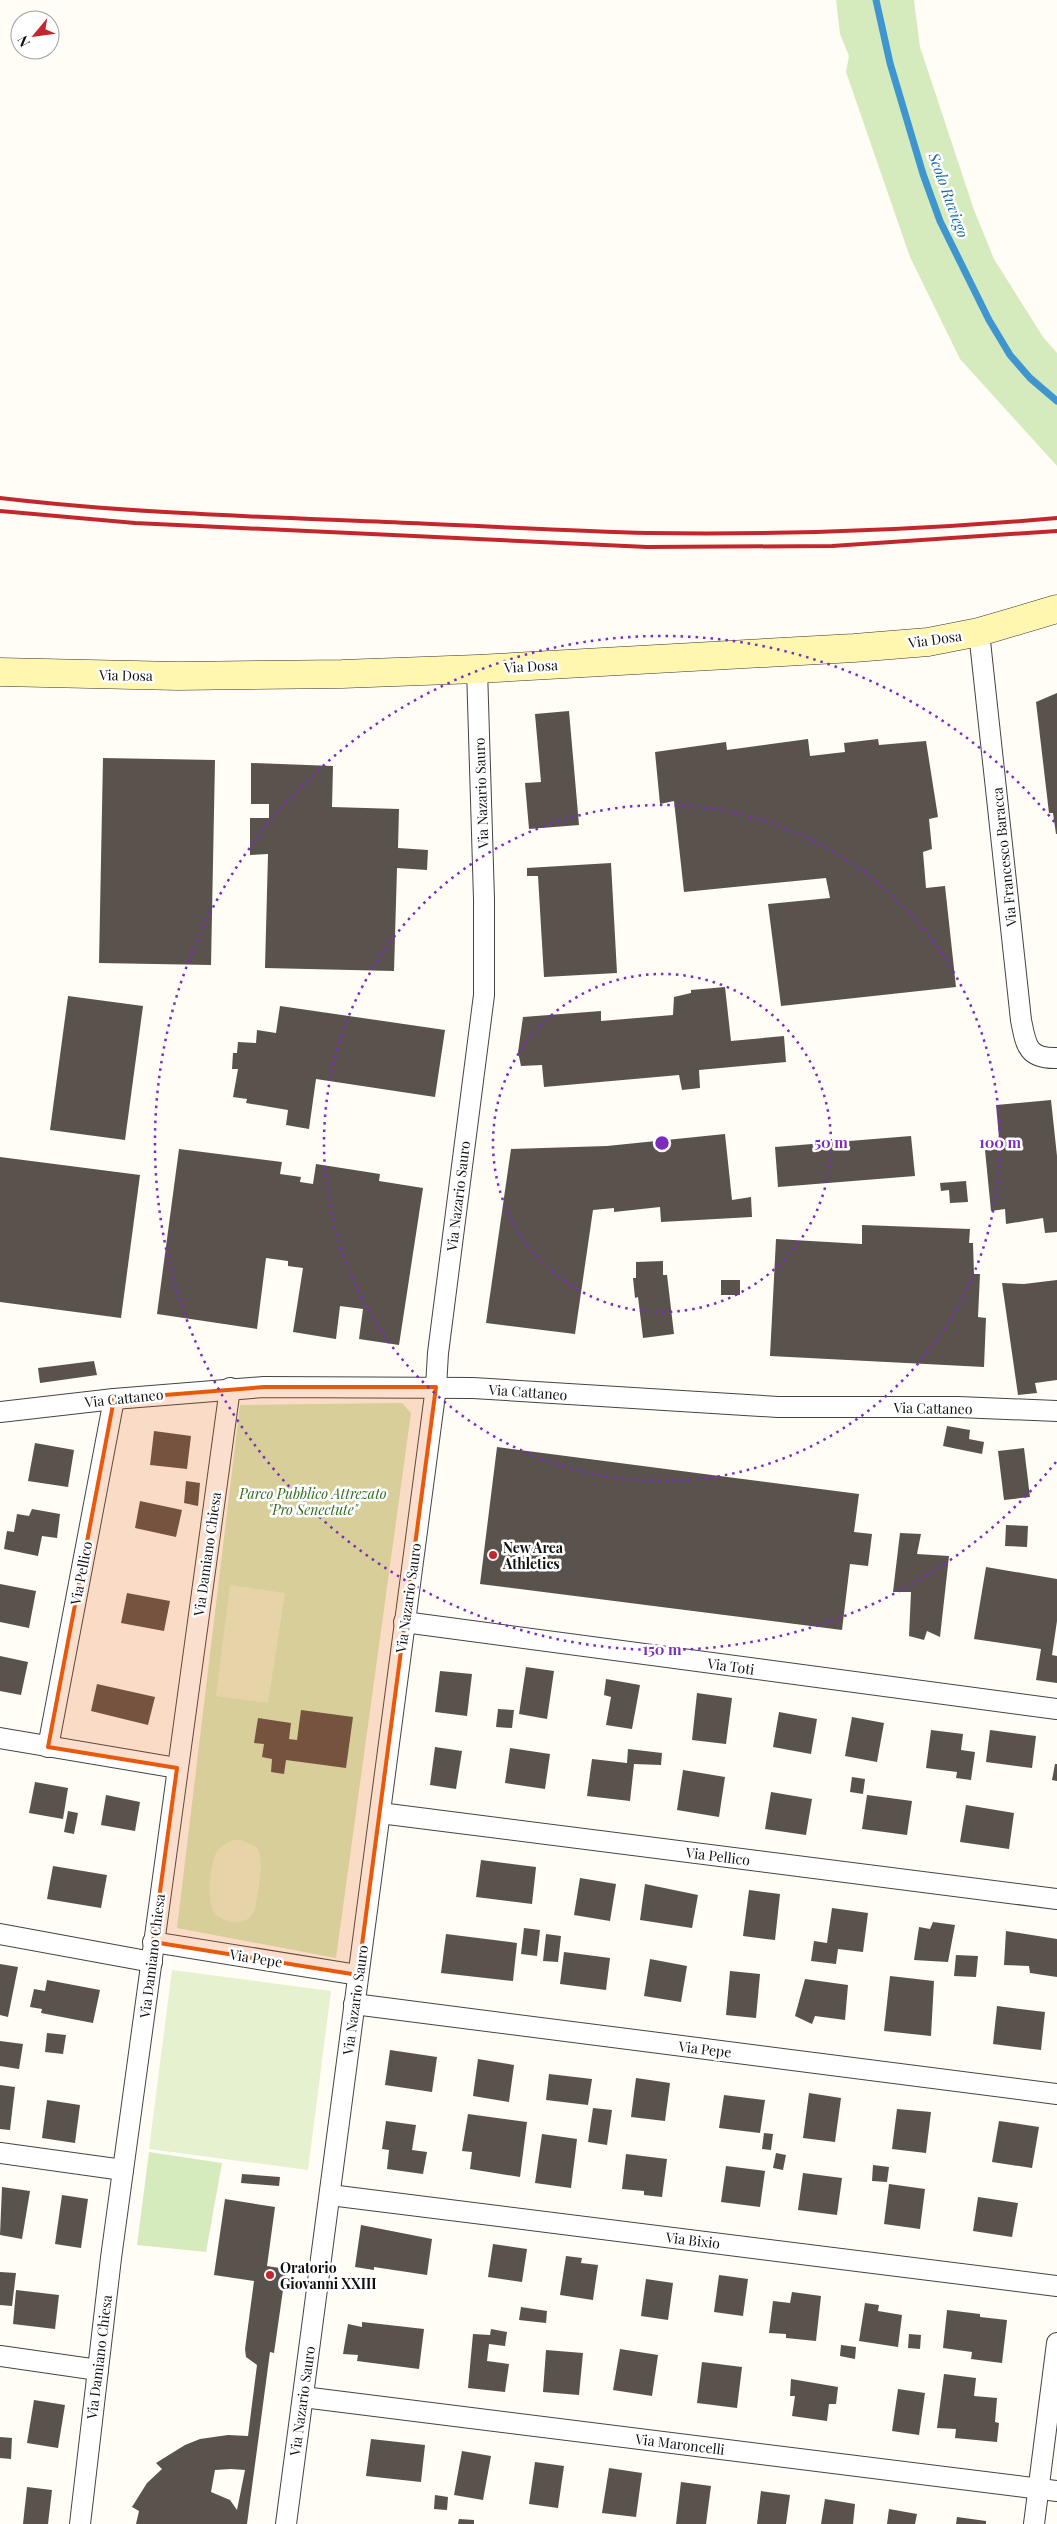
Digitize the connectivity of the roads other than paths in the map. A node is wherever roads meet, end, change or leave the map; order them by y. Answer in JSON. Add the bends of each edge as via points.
{"nodes":[{"id":1,"x":1057,"y":609,"type":"edge"},
{"id":2,"x":980,"y":632,"type":"junction"},
{"id":3,"x":477,"y":670,"type":"junction"},
{"id":4,"x":0,"y":672,"type":"edge"},
{"id":5,"x":1057,"y":1058,"type":"edge"},
{"id":6,"x":436,"y":1387,"type":"junction"},
{"id":7,"x":230,"y":1388,"type":"junction"},
{"id":8,"x":114,"y":1399,"type":"junction"},
{"id":9,"x":1057,"y":1411,"type":"edge"},
{"id":10,"x":0,"y":1412,"type":"edge"},
{"id":11,"x":404,"y":1622,"type":"junction"},
{"id":12,"x":1057,"y":1709,"type":"edge"},
{"id":13,"x":0,"y":1738,"type":"edge"},
{"id":14,"x":48,"y":1746,"type":"junction"},
{"id":15,"x":177,"y":1768,"type":"junction"},
{"id":16,"x":380,"y":1813,"type":"junction"},
{"id":17,"x":1057,"y":1899,"type":"edge"},
{"id":18,"x":0,"y":1934,"type":"edge"},
{"id":19,"x":154,"y":1942,"type":"junction"},
{"id":20,"x":152,"y":1962,"type":"junction"},
{"id":21,"x":358,"y":1975,"type":"junction"},
{"id":22,"x":354,"y":2004,"type":"junction"},
{"id":23,"x":1057,"y":2094,"type":"edge"},
{"id":24,"x":0,"y":2153,"type":"edge"},
{"id":25,"x":123,"y":2170,"type":"junction"},
{"id":26,"x":330,"y":2195,"type":"junction"},
{"id":27,"x":1057,"y":2286,"type":"edge"},
{"id":28,"x":1057,"y":2343,"type":"edge"},
{"id":29,"x":0,"y":2356,"type":"edge"},
{"id":30,"x":98,"y":2370,"type":"junction"},
{"id":31,"x":303,"y":2397,"type":"junction"},
{"id":32,"x":1048,"y":2490,"type":"edge"},
{"id":33,"x":80,"y":2524,"type":"edge"},
{"id":34,"x":286,"y":2524,"type":"edge"},
{"id":35,"x":1034,"y":2524,"type":"edge"}],
"edges":[{"from":1,"to":2,"type":"street","name":"Via Dosa"},
{"from":2,"to":3,"type":"street","name":"Via Dosa","via":[[928,642],[854,648]]},
{"from":2,"to":5,"type":"street","name":"Via Francesco Baracca","via":[[1021,1020],[1026,1045],[1031,1052],[1039,1057]]},
{"from":3,"to":4,"type":"street","name":"Via Dosa","via":[[178,676]]},
{"from":3,"to":6,"type":"street","name":"Via Nazario Sauro","via":[[484,994]]},
{"from":6,"to":7,"type":"street","name":"Via Cattaneo"},
{"from":6,"to":9,"type":"street","name":"Via Cattaneo","via":[[778,1407],[958,1407]]},
{"from":6,"to":11,"type":"street","name":"Via Nazario Sauro"},
{"from":7,"to":8,"type":"street","name":"Via Cattaneo"},
{"from":7,"to":15,"type":"street","name":"Via Damiano Chiesa"},
{"from":8,"to":10,"type":"street","name":"Via Cattaneo"},
{"from":8,"to":14,"type":"street","name":"Via Pellico"},
{"from":11,"to":12,"type":"street","name":"Via Toti"},
{"from":11,"to":16,"type":"street","name":"Via Nazario Sauro"},
{"from":13,"to":14,"type":"street"},
{"from":14,"to":15,"type":"street"},
{"from":15,"to":19,"type":"street","name":"Via Damiano Chiesa"},
{"from":16,"to":17,"type":"street","name":"Via Pellico"},
{"from":16,"to":21,"type":"street","name":"Via Nazario Sauro"},
{"from":18,"to":20,"type":"street"},
{"from":19,"to":20,"type":"street","name":"Via Damiano Chiesa"},
{"from":19,"to":21,"type":"street","name":"Via Pepe"},
{"from":20,"to":25,"type":"street","name":"Via Damiano Chiesa"},
{"from":21,"to":22,"type":"street","name":"Via Nazario Sauro"},
{"from":22,"to":23,"type":"street","name":"Via Pepe"},
{"from":22,"to":26,"type":"street","name":"Via Nazario Sauro"},
{"from":24,"to":25,"type":"street"},
{"from":25,"to":30,"type":"street","name":"Via Damiano Chiesa"},
{"from":26,"to":27,"type":"street","name":"Via Bixio"},
{"from":26,"to":31,"type":"street","name":"Via Nazario Sauro"},
{"from":28,"to":32,"type":"street"},
{"from":29,"to":30,"type":"street"},
{"from":30,"to":33,"type":"street","name":"Via Damiano Chiesa"},
{"from":31,"to":32,"type":"street","name":"Via Maroncelli"},
{"from":31,"to":34,"type":"street","name":"Via Nazario Sauro"},
{"from":32,"to":35,"type":"street"}]}
